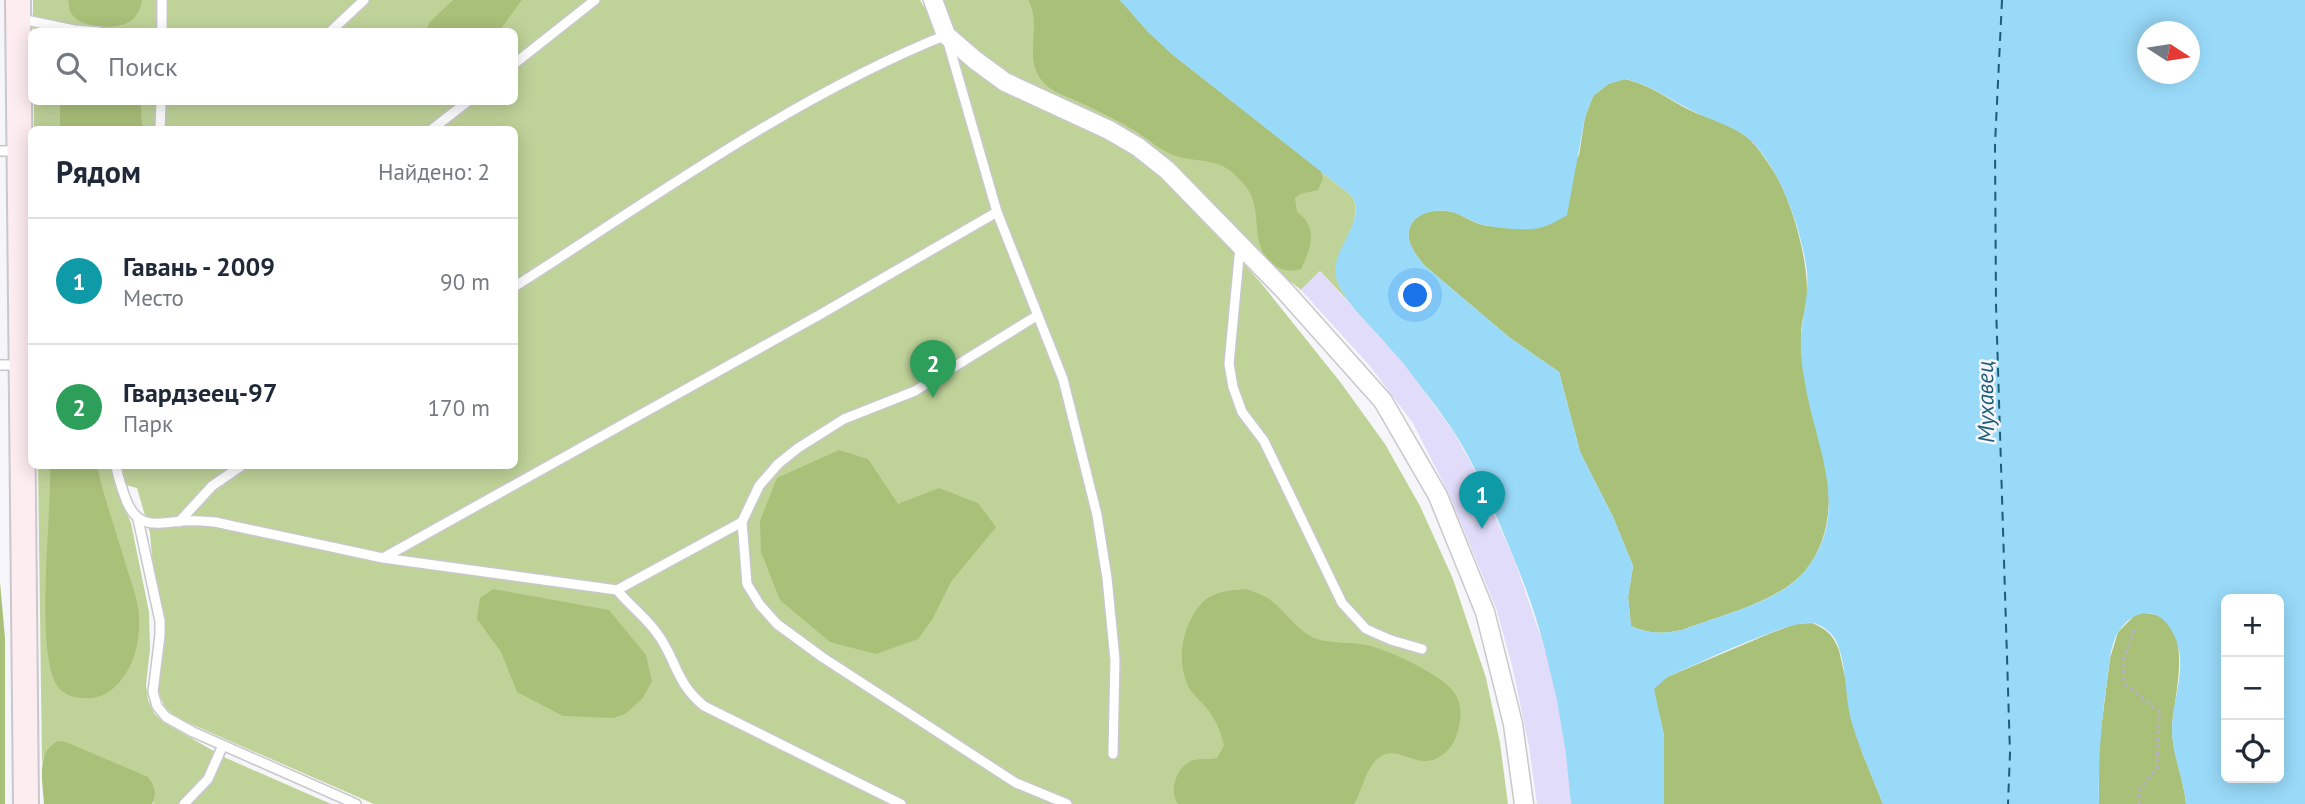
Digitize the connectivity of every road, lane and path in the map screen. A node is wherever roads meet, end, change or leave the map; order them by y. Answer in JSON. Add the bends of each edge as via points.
{"nodes":[{"id":1,"x":162,"y":0,"type":"edge"},
{"id":2,"x":364,"y":0,"type":"edge"},
{"id":3,"x":595,"y":0,"type":"edge"},
{"id":4,"x":933,"y":0,"type":"edge"},
{"id":5,"x":18,"y":9,"type":"edge"},
{"id":6,"x":69,"y":28,"type":"edge"},
{"id":7,"x":162,"y":28,"type":"edge"},
{"id":8,"x":334,"y":28,"type":"edge"},
{"id":9,"x":946,"y":35,"type":"junction"},
{"id":10,"x":518,"y":61,"type":"edge"},
{"id":11,"x":161,"y":105,"type":"edge"},
{"id":12,"x":463,"y":105,"type":"edge"},
{"id":13,"x":160,"y":126,"type":"edge"},
{"id":14,"x":436,"y":126,"type":"edge"},
{"id":15,"x":10,"y":151,"type":"edge"},
{"id":16,"x":997,"y":212,"type":"junction"},
{"id":17,"x":1240,"y":245,"type":"junction"},
{"id":18,"x":518,"y":284,"type":"edge"},
{"id":19,"x":1038,"y":315,"type":"junction"},
{"id":20,"x":10,"y":365,"type":"edge"},
{"id":21,"x":116,"y":469,"type":"edge"},
{"id":22,"x":238,"y":469,"type":"edge"},
{"id":23,"x":138,"y":519,"type":"junction"},
{"id":24,"x":179,"y":522,"type":"junction"},
{"id":25,"x":742,"y":522,"type":"junction"},
{"id":26,"x":383,"y":558,"type":"junction"},
{"id":27,"x":617,"y":590,"type":"junction"},
{"id":28,"x":2134,"y":630,"type":"dead end"},
{"id":29,"x":1422,"y":649,"type":"dead end"},
{"id":30,"x":223,"y":745,"type":"junction"},
{"id":31,"x":1113,"y":754,"type":"dead end"},
{"id":32,"x":26,"y":804,"type":"edge"},
{"id":33,"x":184,"y":804,"type":"edge"},
{"id":34,"x":356,"y":804,"type":"edge"},
{"id":35,"x":901,"y":804,"type":"edge"},
{"id":36,"x":1067,"y":804,"type":"edge"},
{"id":37,"x":1524,"y":804,"type":"edge"},
{"id":38,"x":2139,"y":804,"type":"edge"}],
"edges":[{"from":1,"to":7,"type":"lane"},
{"from":2,"to":8,"type":"lane"},
{"from":3,"to":10,"type":"lane"},
{"from":4,"to":9,"type":"street"},
{"from":5,"to":6,"type":"lane"},
{"from":5,"to":15,"type":"street"},
{"from":9,"to":16,"type":"lane"},
{"from":9,"to":17,"type":"street","via":[[1006,82],[1138,147],[1167,170]]},
{"from":9,"to":18,"type":"lane","via":[[779,118]]},
{"from":11,"to":13,"type":"lane"},
{"from":12,"to":14,"type":"lane"},
{"from":15,"to":20,"type":"street"},
{"from":16,"to":19,"type":"lane"},
{"from":16,"to":26,"type":"lane"},
{"from":17,"to":29,"type":"lane","via":[[1229,364],[1242,412],[1264,441],[1342,603],[1366,629]]},
{"from":17,"to":37,"type":"street","via":[[1382,401],[1438,496],[1485,612],[1513,724]]},
{"from":19,"to":25,"type":"lane","via":[[915,391],[844,419],[798,448],[759,486]]},
{"from":19,"to":31,"type":"lane","via":[[1063,379],[1097,515],[1115,660]]},
{"from":20,"to":32,"type":"street"},
{"from":21,"to":23,"type":"lane","via":[[128,507]]},
{"from":22,"to":24,"type":"lane","via":[[212,486]]},
{"from":23,"to":24,"type":"lane","via":[[163,525]]},
{"from":23,"to":30,"type":"lane","via":[[160,621],[152,692],[157,706],[166,717]]},
{"from":24,"to":26,"type":"lane","via":[[215,522]]},
{"from":25,"to":27,"type":"lane"},
{"from":25,"to":36,"type":"lane","via":[[747,584],[777,624],[1016,783]]},
{"from":26,"to":27,"type":"lane"},
{"from":27,"to":35,"type":"lane","via":[[660,636],[680,680],[704,706]]},
{"from":28,"to":38,"type":"path","via":[[2123,660],[2124,683],[2159,712],[2157,768],[2139,790]]},
{"from":30,"to":33,"type":"lane","via":[[208,779]]},
{"from":30,"to":34,"type":"lane"}]}
